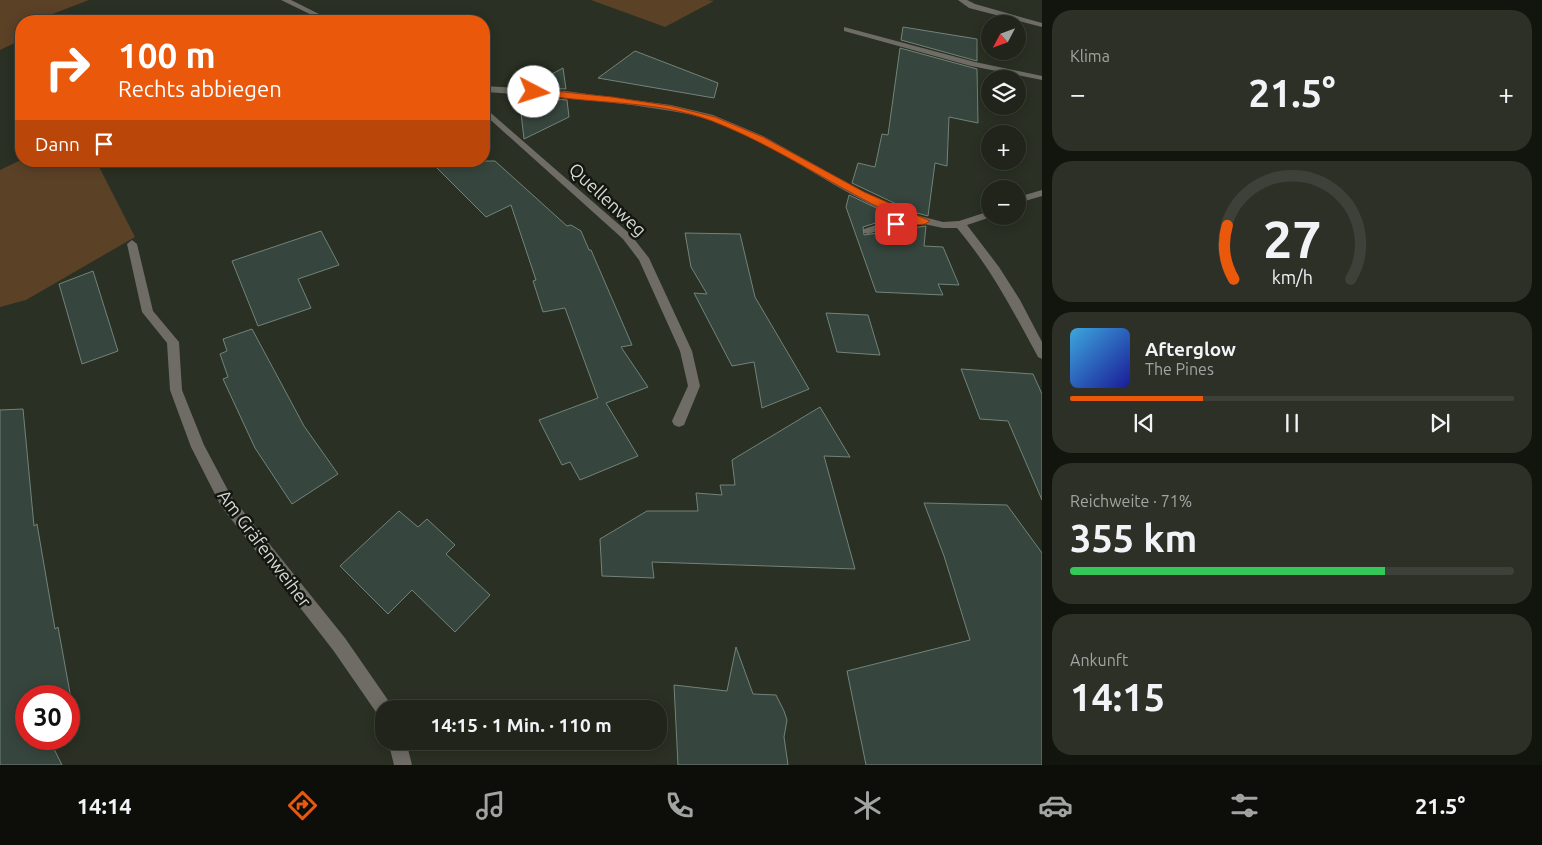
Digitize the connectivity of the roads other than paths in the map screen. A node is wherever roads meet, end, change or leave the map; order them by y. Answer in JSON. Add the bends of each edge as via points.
{"nodes":[{"id":1,"x":285,"y":0,"type":"edge"},
{"id":2,"x":962,"y":0,"type":"edge"},
{"id":3,"x":316,"y":15,"type":"edge"},
{"id":4,"x":1042,"y":25,"type":"edge"},
{"id":5,"x":847,"y":29,"type":"dead end"},
{"id":6,"x":1042,"y":78,"type":"edge"},
{"id":7,"x":490,"y":89,"type":"edge"},
{"id":8,"x":490,"y":115,"type":"edge"},
{"id":9,"x":1042,"y":193,"type":"edge"},
{"id":10,"x":1026,"y":198,"type":"edge"},
{"id":11,"x":981,"y":217,"type":"edge"},
{"id":12,"x":925,"y":221,"type":"junction"},
{"id":13,"x":960,"y":224,"type":"junction"},
{"id":14,"x":868,"y":231,"type":"dead end"},
{"id":15,"x":132,"y":244,"type":"dead end"},
{"id":16,"x":1042,"y":354,"type":"edge"},
{"id":17,"x":679,"y":421,"type":"dead end"},
{"id":18,"x":378,"y":700,"type":"edge"},
{"id":19,"x":400,"y":750,"type":"edge"},
{"id":20,"x":403,"y":765,"type":"edge"}],
"edges":[{"from":1,"to":3,"type":"street"},
{"from":2,"to":4,"type":"street","via":[[972,6]]},
{"from":5,"to":6,"type":"street","via":[[974,64]]},
{"from":7,"to":12,"type":"street","via":[[612,99],[712,118],[760,138],[861,194],[909,217]]},
{"from":8,"to":17,"type":"street","name":"Quellenweg","via":[[627,237],[644,258],[686,350],[694,386]]},
{"from":9,"to":10,"type":"street"},
{"from":11,"to":13,"type":"street"},
{"from":12,"to":13,"type":"street","via":[[942,225]]},
{"from":12,"to":14,"type":"street","via":[[882,226]]},
{"from":13,"to":16,"type":"street","via":[[980,246],[1021,310]]},
{"from":15,"to":18,"type":"street","name":"Am Gräfenweiher","via":[[148,312],[173,342],[176,390],[198,447],[226,501],[339,644]]},
{"from":19,"to":20,"type":"street"}]}
